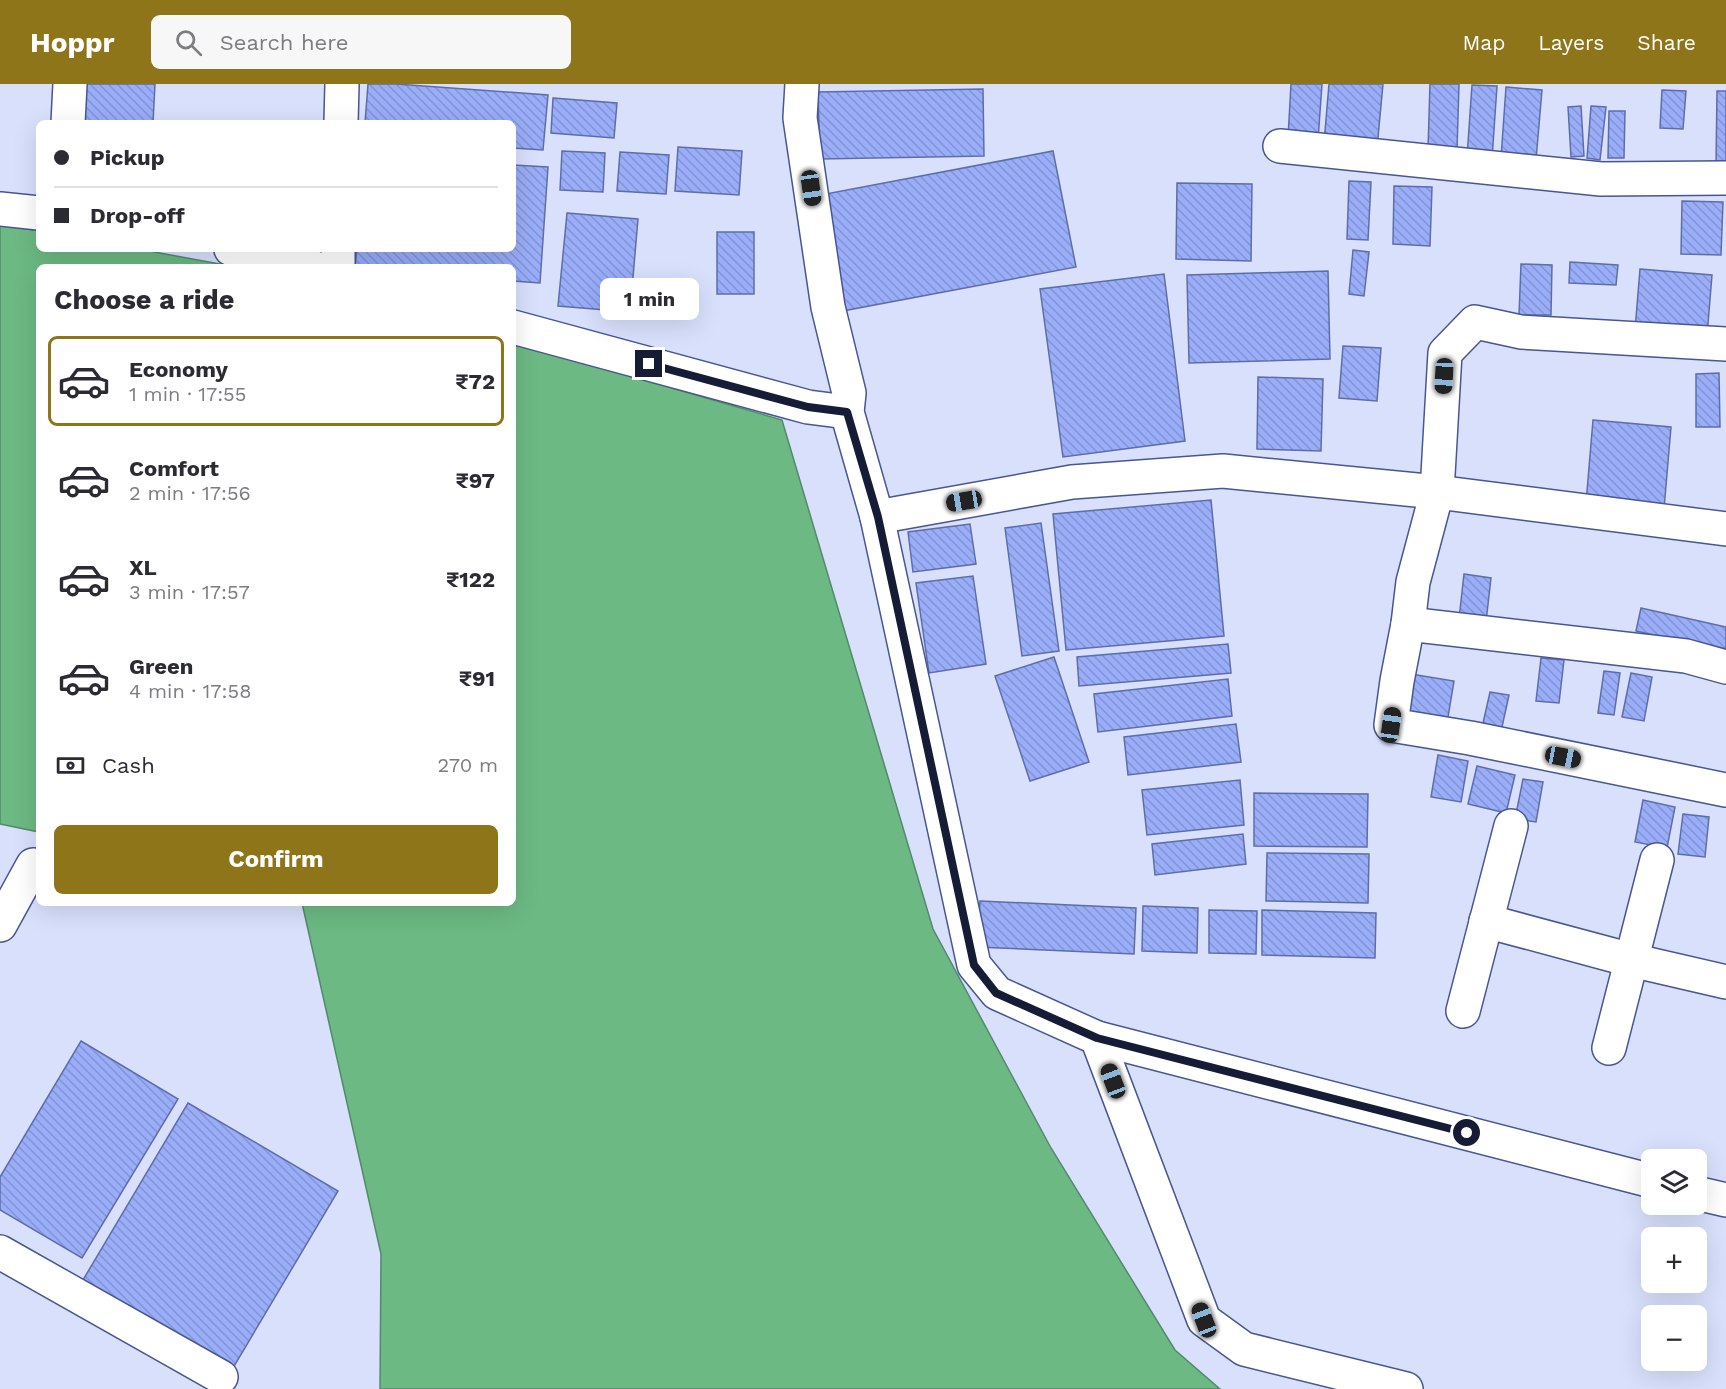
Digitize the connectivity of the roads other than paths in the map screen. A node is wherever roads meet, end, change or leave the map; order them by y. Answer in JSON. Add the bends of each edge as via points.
{"nodes":[{"id":1,"x":70,"y":84,"type":"edge"},
{"id":2,"x":342,"y":84,"type":"edge"},
{"id":3,"x":802,"y":84,"type":"edge"},
{"id":4,"x":69,"y":120,"type":"edge"},
{"id":5,"x":341,"y":120,"type":"edge"},
{"id":6,"x":1280,"y":146,"type":"dead end"},
{"id":7,"x":1726,"y":178,"type":"edge"},
{"id":8,"x":0,"y":209,"type":"edge"},
{"id":9,"x":36,"y":213,"type":"edge"},
{"id":10,"x":245,"y":252,"type":"edge"},
{"id":11,"x":299,"y":264,"type":"edge"},
{"id":12,"x":516,"y":328,"type":"edge"},
{"id":13,"x":1726,"y":344,"type":"edge"},
{"id":14,"x":847,"y":412,"type":"junction"},
{"id":15,"x":1437,"y":492,"type":"junction"},
{"id":16,"x":878,"y":517,"type":"junction"},
{"id":17,"x":1726,"y":529,"type":"edge"},
{"id":18,"x":1408,"y":624,"type":"junction"},
{"id":19,"x":1726,"y":667,"type":"edge"},
{"id":20,"x":1726,"y":790,"type":"edge"},
{"id":21,"x":1510,"y":826,"type":"dead end"},
{"id":22,"x":1656,"y":860,"type":"dead end"},
{"id":23,"x":33,"y":865,"type":"dead end"},
{"id":24,"x":1486,"y":921,"type":"junction"},
{"id":25,"x":0,"y":926,"type":"edge"},
{"id":26,"x":1631,"y":960,"type":"junction"},
{"id":27,"x":1726,"y":982,"type":"edge"},
{"id":28,"x":1463,"y":1011,"type":"dead end"},
{"id":29,"x":1097,"y":1038,"type":"junction"},
{"id":30,"x":1609,"y":1047,"type":"dead end"},
{"id":31,"x":1641,"y":1178,"type":"edge"},
{"id":32,"x":1707,"y":1196,"type":"edge"},
{"id":33,"x":1726,"y":1200,"type":"edge"},
{"id":34,"x":0,"y":1252,"type":"edge"},
{"id":35,"x":221,"y":1377,"type":"dead end"},
{"id":36,"x":1406,"y":1389,"type":"edge"}],
"edges":[{"from":1,"to":4,"type":"street"},
{"from":2,"to":5,"type":"street"},
{"from":3,"to":14,"type":"street","via":[[800,118],[828,307],[849,393]]},
{"from":6,"to":7,"type":"street","via":[[1601,178]]},
{"from":8,"to":9,"type":"street"},
{"from":10,"to":11,"type":"street"},
{"from":12,"to":14,"type":"street","via":[[808,407]]},
{"from":13,"to":15,"type":"street","via":[[1521,332],[1475,322],[1445,353]]},
{"from":14,"to":16,"type":"street"},
{"from":15,"to":16,"type":"street","via":[[1223,471],[1072,482]]},
{"from":15,"to":17,"type":"street"},
{"from":15,"to":18,"type":"street","via":[[1413,582]]},
{"from":16,"to":29,"type":"street","via":[[974,965],[996,993]]},
{"from":18,"to":19,"type":"street","via":[[1686,656]]},
{"from":18,"to":20,"type":"street","via":[[1391,725]]},
{"from":21,"to":24,"type":"street"},
{"from":22,"to":26,"type":"street"},
{"from":23,"to":25,"type":"street"},
{"from":24,"to":26,"type":"street"},
{"from":24,"to":28,"type":"street"},
{"from":26,"to":27,"type":"street"},
{"from":26,"to":30,"type":"street"},
{"from":29,"to":31,"type":"street"},
{"from":29,"to":36,"type":"street","via":[[1204,1320],[1244,1349]]},
{"from":32,"to":33,"type":"street"},
{"from":34,"to":35,"type":"street"}]}
